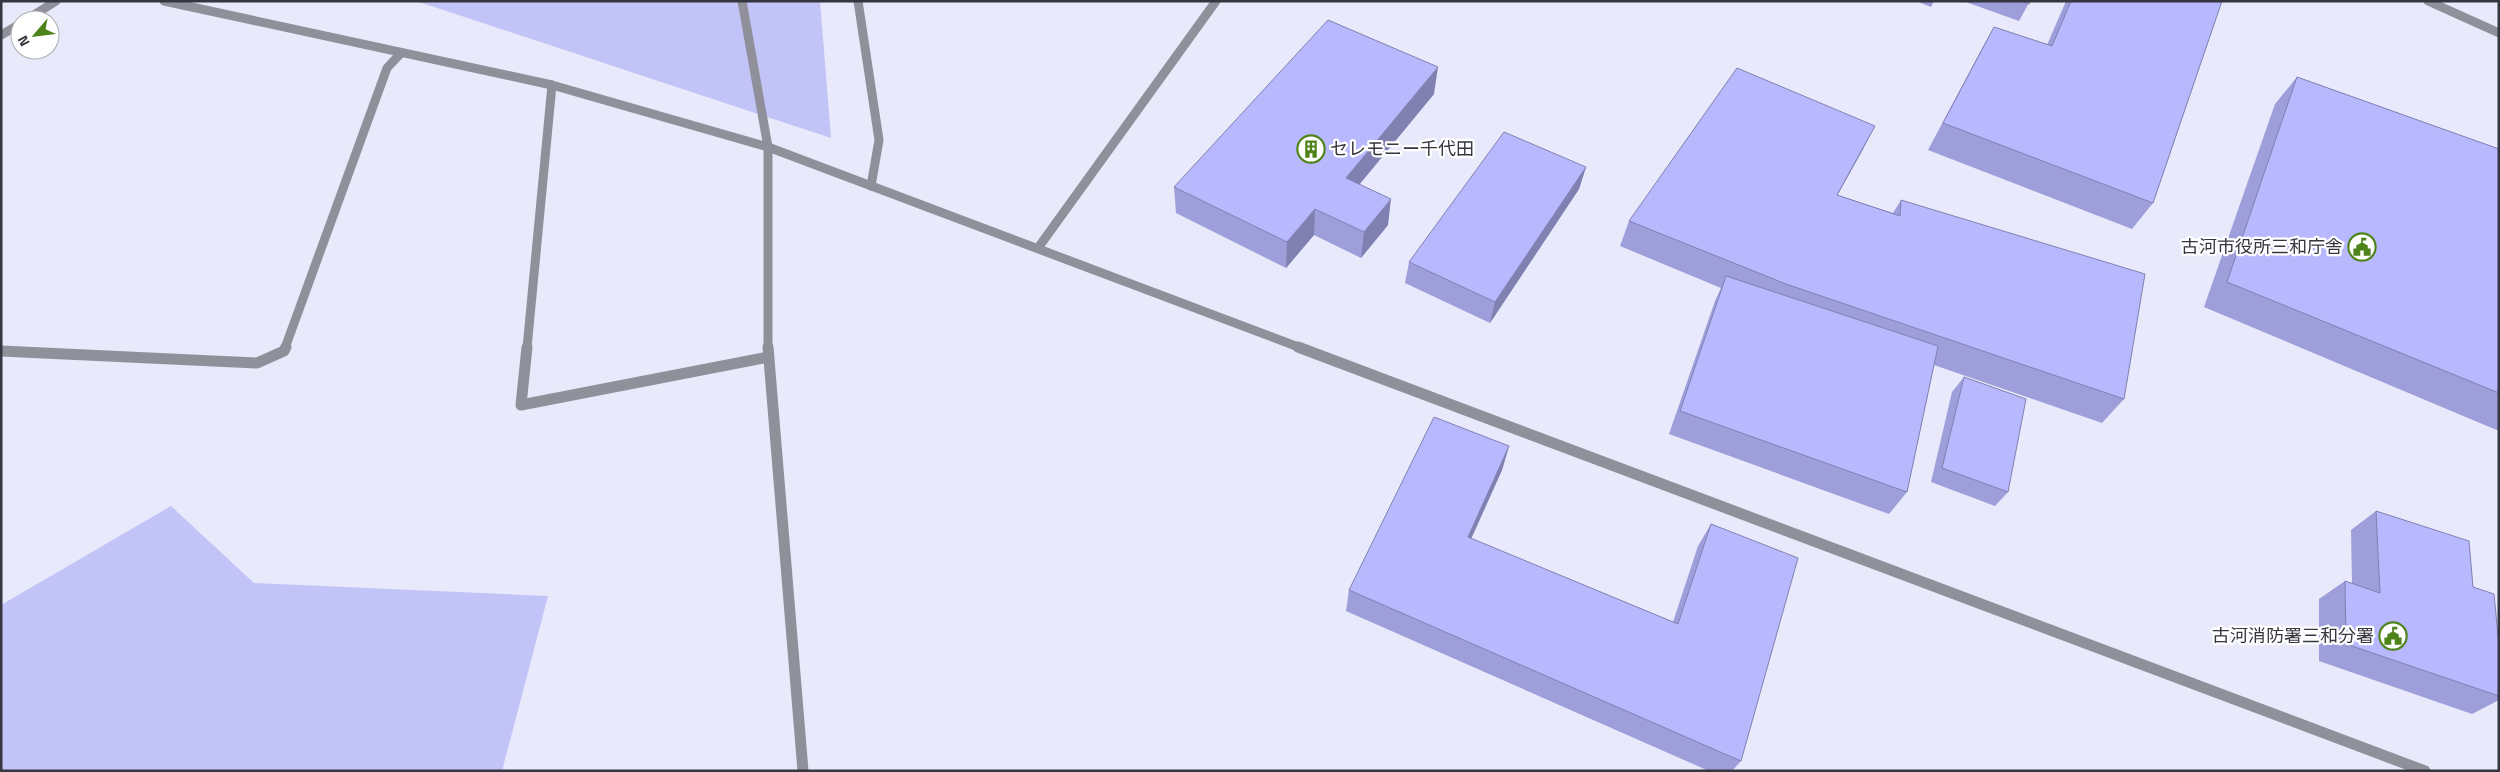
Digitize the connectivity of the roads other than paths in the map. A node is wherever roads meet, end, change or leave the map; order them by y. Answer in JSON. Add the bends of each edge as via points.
{"nodes":[{"id":1,"x":56,"y":1,"type":"edge"},
{"id":2,"x":164,"y":1,"type":"edge"},
{"id":3,"x":742,"y":1,"type":"edge"},
{"id":4,"x":858,"y":1,"type":"edge"},
{"id":5,"x":1216,"y":1,"type":"edge"},
{"id":6,"x":2428,"y":1,"type":"edge"},
{"id":7,"x":42,"y":10,"type":"edge"},
{"id":8,"x":2499,"y":33,"type":"edge"},
{"id":9,"x":400,"y":53,"type":"junction"},
{"id":10,"x":552,"y":85,"type":"junction"},
{"id":11,"x":768,"y":146,"type":"junction"},
{"id":12,"x":871,"y":186,"type":"junction"},
{"id":13,"x":1038,"y":248,"type":"junction"},
{"id":14,"x":1,"y":351,"type":"edge"},
{"id":15,"x":768,"y":357,"type":"junction"},
{"id":16,"x":803,"y":771,"type":"edge"},
{"id":17,"x":2425,"y":771,"type":"edge"}],
"edges":[{"from":1,"to":7,"type":"street"},
{"from":2,"to":9,"type":"street"},
{"from":3,"to":11,"type":"street"},
{"from":4,"to":12,"type":"street","via":[[879,140]]},
{"from":5,"to":13,"type":"street"},
{"from":6,"to":8,"type":"street"},
{"from":9,"to":10,"type":"street"},
{"from":9,"to":14,"type":"street","via":[[387,68],[284,351],[257,362]]},
{"from":10,"to":11,"type":"street"},
{"from":10,"to":15,"type":"street","via":[[520,405]]},
{"from":11,"to":12,"type":"street"},
{"from":11,"to":15,"type":"street"},
{"from":12,"to":13,"type":"street"},
{"from":13,"to":17,"type":"street"},
{"from":15,"to":16,"type":"street"}]}
